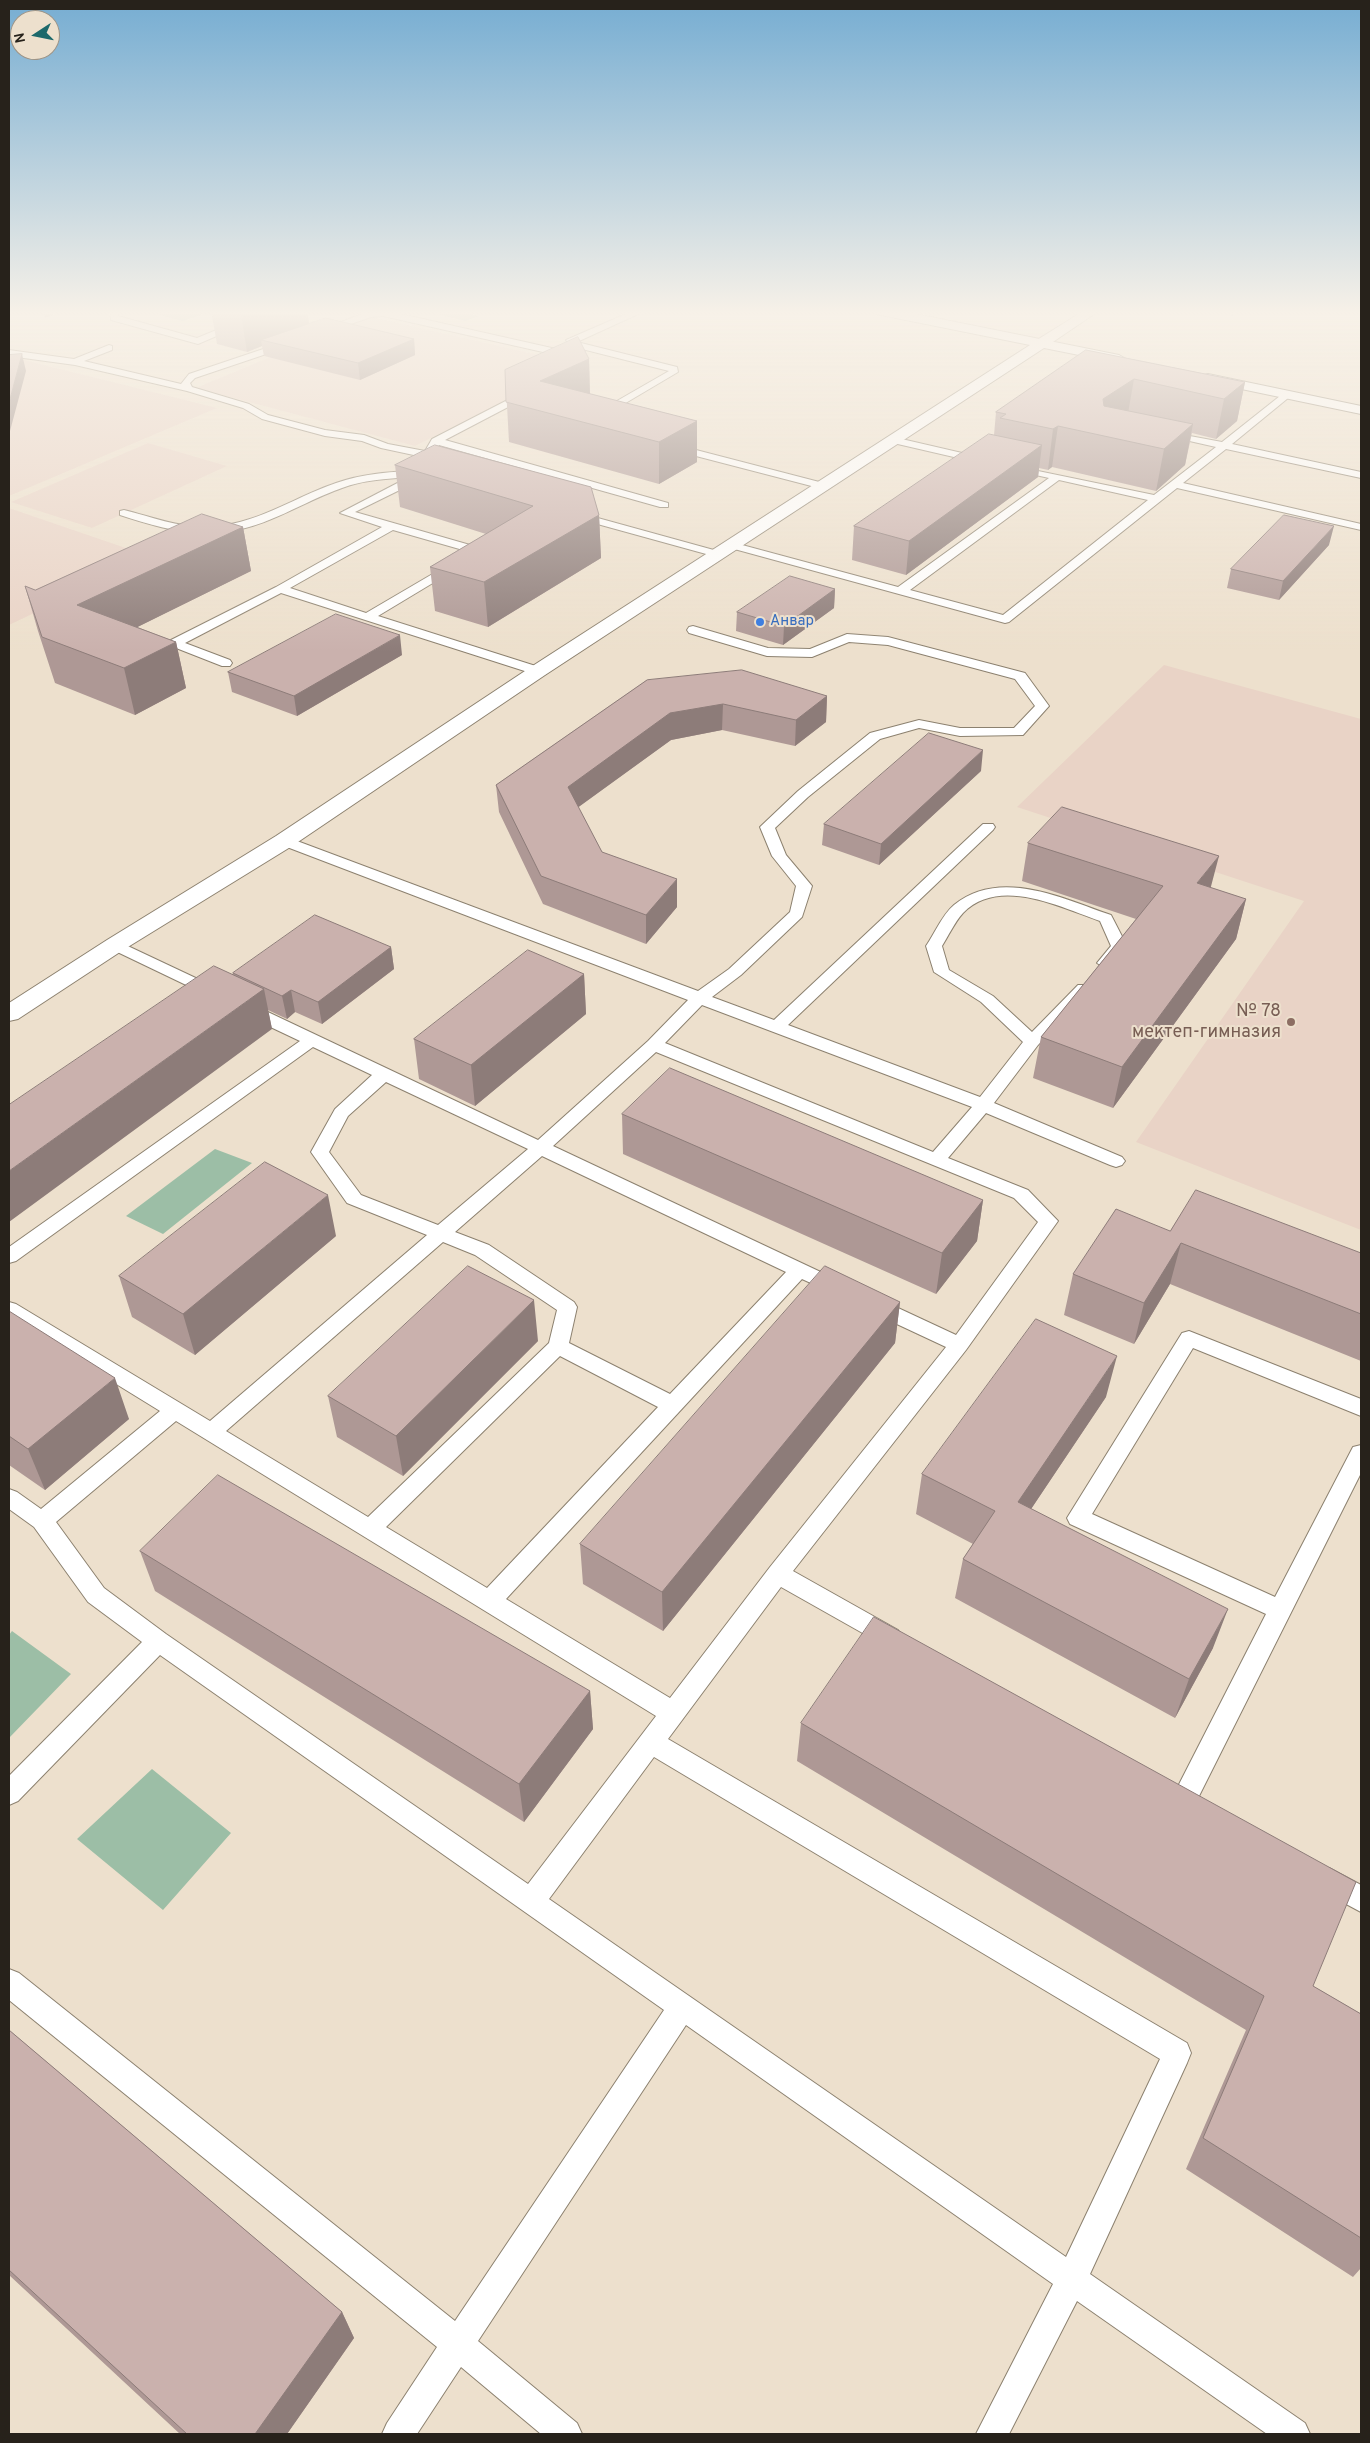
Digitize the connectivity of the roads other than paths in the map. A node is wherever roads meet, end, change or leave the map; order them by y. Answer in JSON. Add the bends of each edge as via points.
{"nodes":[{"id":1,"x":291,"y":424,"type":"edge"},
{"id":2,"x":469,"y":424,"type":"edge"},
{"id":3,"x":918,"y":424,"type":"edge"},
{"id":4,"x":1250,"y":424,"type":"edge"},
{"id":5,"x":1156,"y":431,"type":"edge"},
{"id":6,"x":893,"y":440,"type":"junction"},
{"id":7,"x":436,"y":441,"type":"junction"},
{"id":8,"x":661,"y":443,"type":"edge"},
{"id":9,"x":1224,"y":445,"type":"junction"},
{"id":10,"x":428,"y":455,"type":"junction"},
{"id":11,"x":432,"y":474,"type":"junction"},
{"id":12,"x":1361,"y":475,"type":"edge"},
{"id":13,"x":1057,"y":477,"type":"junction"},
{"id":14,"x":1174,"y":484,"type":"junction"},
{"id":15,"x":823,"y":486,"type":"junction"},
{"id":16,"x":1156,"y":499,"type":"junction"},
{"id":17,"x":664,"y":505,"type":"dead end"},
{"id":18,"x":568,"y":512,"type":"edge"},
{"id":19,"x":124,"y":513,"type":"dead end"},
{"id":20,"x":392,"y":526,"type":"junction"},
{"id":21,"x":1361,"y":527,"type":"edge"},
{"id":22,"x":724,"y":550,"type":"junction"},
{"id":23,"x":280,"y":589,"type":"junction"},
{"id":24,"x":900,"y":591,"type":"junction"},
{"id":25,"x":369,"y":616,"type":"junction"},
{"id":26,"x":693,"y":630,"type":"dead end"},
{"id":27,"x":226,"y":664,"type":"dead end"},
{"id":28,"x":538,"y":671,"type":"junction"},
{"id":29,"x":988,"y":826,"type":"dead end"},
{"id":30,"x":284,"y":841,"type":"junction"},
{"id":31,"x":115,"y":945,"type":"junction"},
{"id":32,"x":698,"y":999,"type":"junction"},
{"id":33,"x":9,"y":1014,"type":"edge"},
{"id":34,"x":778,"y":1026,"type":"junction"},
{"id":35,"x":312,"y":1040,"type":"junction"},
{"id":36,"x":1032,"y":1041,"type":"junction"},
{"id":37,"x":654,"y":1045,"type":"junction"},
{"id":38,"x":384,"y":1074,"type":"junction"},
{"id":39,"x":983,"y":1105,"type":"junction"},
{"id":40,"x":540,"y":1148,"type":"junction"},
{"id":41,"x":938,"y":1158,"type":"junction"},
{"id":42,"x":1116,"y":1161,"type":"dead end"},
{"id":43,"x":441,"y":1234,"type":"junction"},
{"id":44,"x":9,"y":1256,"type":"edge"},
{"id":45,"x":799,"y":1270,"type":"junction"},
{"id":46,"x":9,"y":1309,"type":"edge"},
{"id":47,"x":958,"y":1345,"type":"junction"},
{"id":48,"x":558,"y":1346,"type":"junction"},
{"id":49,"x":673,"y":1405,"type":"junction"},
{"id":50,"x":1361,"y":1408,"type":"edge"},
{"id":51,"x":175,"y":1410,"type":"junction"},
{"id":52,"x":211,"y":1432,"type":"junction"},
{"id":53,"x":1361,"y":1452,"type":"edge"},
{"id":54,"x":9,"y":1498,"type":"edge"},
{"id":55,"x":42,"y":1521,"type":"junction"},
{"id":56,"x":370,"y":1529,"type":"junction"},
{"id":57,"x":778,"y":1574,"type":"junction"},
{"id":58,"x":490,"y":1601,"type":"junction"},
{"id":59,"x":1280,"y":1610,"type":"junction"},
{"id":60,"x":158,"y":1641,"type":"junction"},
{"id":61,"x":907,"y":1646,"type":"edge"},
{"id":62,"x":673,"y":1713,"type":"junction"},
{"id":63,"x":651,"y":1742,"type":"junction"},
{"id":64,"x":9,"y":1792,"type":"edge"},
{"id":65,"x":1184,"y":1800,"type":"edge"},
{"id":66,"x":1311,"y":1870,"type":"edge"},
{"id":67,"x":1361,"y":1899,"type":"edge"},
{"id":68,"x":531,"y":1901,"type":"junction"},
{"id":69,"x":9,"y":1983,"type":"edge"},
{"id":70,"x":682,"y":2006,"type":"junction"},
{"id":71,"x":1072,"y":2279,"type":"junction"},
{"id":72,"x":458,"y":2344,"type":"junction"},
{"id":73,"x":398,"y":2434,"type":"edge"},
{"id":74,"x":566,"y":2434,"type":"edge"},
{"id":75,"x":992,"y":2434,"type":"edge"},
{"id":76,"x":1294,"y":2434,"type":"edge"}],
"edges":[{"from":1,"to":10,"type":"lane"},
{"from":2,"to":7,"type":"lane"},
{"from":3,"to":6,"type":"street"},
{"from":4,"to":9,"type":"lane"},
{"from":5,"to":9,"type":"lane"},
{"from":6,"to":13,"type":"lane"},
{"from":6,"to":15,"type":"street"},
{"from":7,"to":10,"type":"lane"},
{"from":7,"to":17,"type":"lane"},
{"from":8,"to":15,"type":"lane"},
{"from":9,"to":12,"type":"lane"},
{"from":9,"to":14,"type":"lane","via":[[1195,463]]},
{"from":10,"to":11,"type":"lane"},
{"from":11,"to":19,"type":"lane","via":[[375,477],[342,483],[275,515],[226,530],[187,530]]},
{"from":11,"to":20,"type":"lane","via":[[344,512]]},
{"from":13,"to":16,"type":"lane"},
{"from":13,"to":24,"type":"lane"},
{"from":14,"to":16,"type":"lane"},
{"from":14,"to":21,"type":"lane"},
{"from":15,"to":22,"type":"street"},
{"from":16,"to":24,"type":"lane","via":[[1005,618]]},
{"from":18,"to":22,"type":"lane"},
{"from":20,"to":23,"type":"lane"},
{"from":20,"to":25,"type":"lane","via":[[480,551]]},
{"from":22,"to":24,"type":"lane"},
{"from":22,"to":28,"type":"street"},
{"from":23,"to":25,"type":"lane"},
{"from":23,"to":27,"type":"lane","via":[[175,643]]},
{"from":25,"to":28,"type":"lane"},
{"from":26,"to":32,"type":"lane","via":[[767,652],[812,653],[847,638],[888,642],[1020,676],[1042,706],[1018,732],[960,732],[919,724],[876,736],[803,794],[767,827],[779,856],[804,886],[797,914],[735,972]]},
{"from":28,"to":30,"type":"street"},
{"from":29,"to":34,"type":"lane"},
{"from":30,"to":31,"type":"street"},
{"from":30,"to":32,"type":"lane"},
{"from":31,"to":33,"type":"street"},
{"from":31,"to":35,"type":"lane"},
{"from":32,"to":34,"type":"lane"},
{"from":32,"to":37,"type":"lane"},
{"from":34,"to":39,"type":"lane"},
{"from":35,"to":38,"type":"lane"},
{"from":35,"to":44,"type":"lane"},
{"from":36,"to":36,"type":"lane","via":[[987,999],[942,972],[934,946],[960,908],[992,891],[1022,892],[1106,918],[1119,946]]},
{"from":36,"to":39,"type":"lane"},
{"from":37,"to":40,"type":"lane"},
{"from":37,"to":41,"type":"lane"},
{"from":38,"to":40,"type":"lane"},
{"from":38,"to":43,"type":"lane","via":[[341,1113],[320,1152],[354,1199]]},
{"from":39,"to":41,"type":"lane"},
{"from":39,"to":42,"type":"lane"},
{"from":40,"to":43,"type":"lane"},
{"from":40,"to":45,"type":"lane"},
{"from":41,"to":47,"type":"lane","via":[[1021,1194],[1049,1221]]},
{"from":43,"to":48,"type":"lane","via":[[482,1250],[567,1307]]},
{"from":43,"to":52,"type":"lane"},
{"from":45,"to":47,"type":"lane"},
{"from":45,"to":49,"type":"lane"},
{"from":46,"to":51,"type":"lane"},
{"from":47,"to":57,"type":"lane"},
{"from":48,"to":49,"type":"lane"},
{"from":48,"to":56,"type":"lane"},
{"from":49,"to":58,"type":"lane"},
{"from":50,"to":59,"type":"lane","via":[[1189,1338],[1078,1518]]},
{"from":51,"to":52,"type":"lane"},
{"from":51,"to":55,"type":"lane"},
{"from":52,"to":56,"type":"lane"},
{"from":53,"to":59,"type":"lane"},
{"from":54,"to":55,"type":"lane"},
{"from":55,"to":60,"type":"lane","via":[[96,1595]]},
{"from":56,"to":58,"type":"lane"},
{"from":57,"to":61,"type":"lane"},
{"from":57,"to":62,"type":"lane"},
{"from":58,"to":62,"type":"lane"},
{"from":59,"to":65,"type":"lane"},
{"from":60,"to":64,"type":"lane"},
{"from":60,"to":68,"type":"lane"},
{"from":62,"to":63,"type":"lane"},
{"from":63,"to":68,"type":"lane"},
{"from":63,"to":71,"type":"lane","via":[[1178,2053]]},
{"from":66,"to":67,"type":"lane"},
{"from":68,"to":70,"type":"lane"},
{"from":69,"to":72,"type":"lane"},
{"from":70,"to":71,"type":"lane"},
{"from":70,"to":72,"type":"lane"},
{"from":71,"to":75,"type":"lane"},
{"from":71,"to":76,"type":"lane"},
{"from":72,"to":73,"type":"lane"},
{"from":72,"to":74,"type":"lane"}]}
